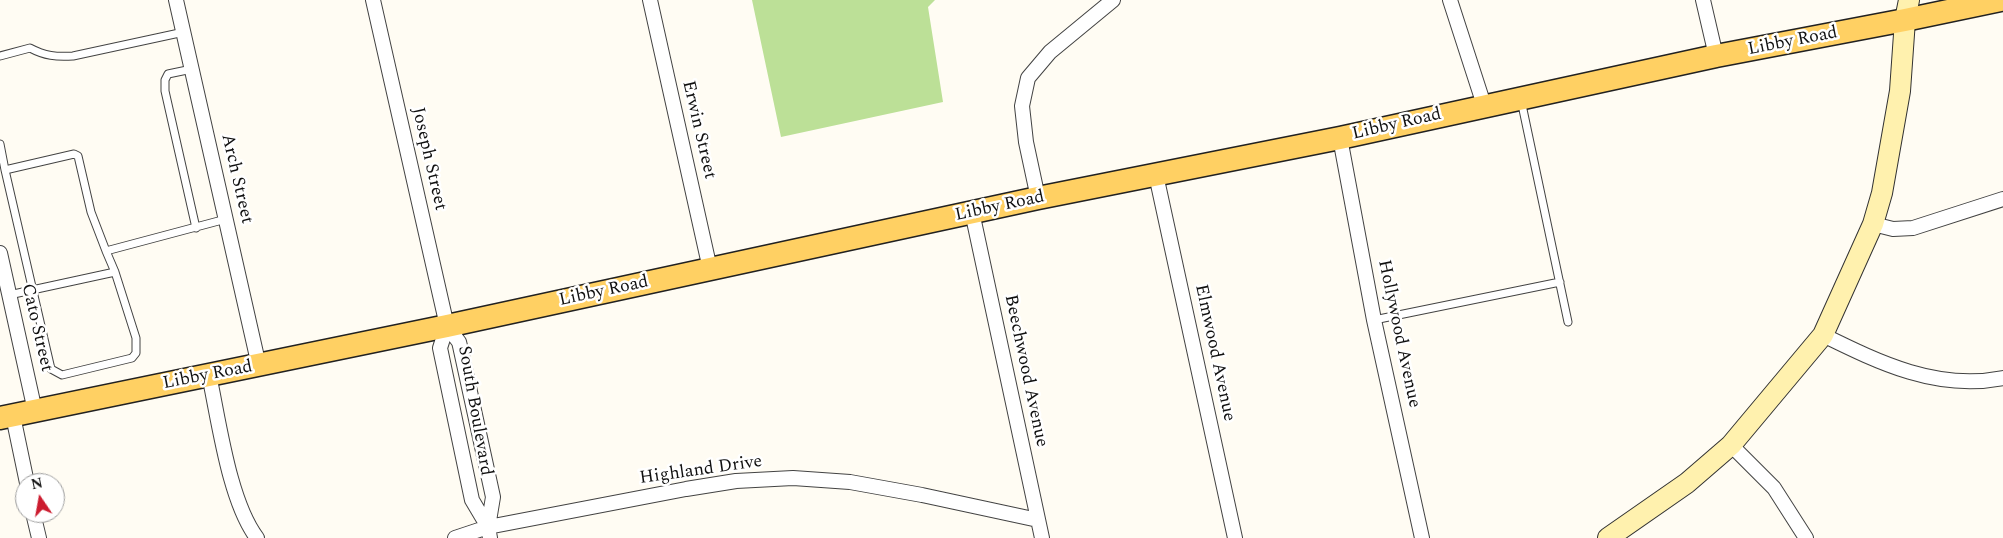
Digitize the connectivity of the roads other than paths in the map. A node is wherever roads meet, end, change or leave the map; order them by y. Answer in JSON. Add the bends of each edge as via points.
{"nodes":[{"id":1,"x":176,"y":0,"type":"edge"},
{"id":2,"x":373,"y":0,"type":"edge"},
{"id":3,"x":650,"y":0,"type":"edge"},
{"id":4,"x":1112,"y":0,"type":"edge"},
{"id":5,"x":1450,"y":0,"type":"edge"},
{"id":6,"x":1703,"y":0,"type":"edge"},
{"id":7,"x":2001,"y":0,"type":"edge"},
{"id":8,"x":1907,"y":10,"type":"edge"},
{"id":9,"x":184,"y":32,"type":"junction"},
{"id":10,"x":0,"y":56,"type":"edge"},
{"id":11,"x":1716,"y":56,"type":"junction"},
{"id":12,"x":192,"y":69,"type":"junction"},
{"id":13,"x":1520,"y":98,"type":"junction"},
{"id":14,"x":1484,"y":106,"type":"junction"},
{"id":15,"x":1340,"y":138,"type":"junction"},
{"id":16,"x":0,"y":144,"type":"edge"},
{"id":17,"x":6,"y":170,"type":"junction"},
{"id":18,"x":1156,"y":175,"type":"junction"},
{"id":19,"x":1038,"y":198,"type":"junction"},
{"id":20,"x":2003,"y":199,"type":"edge"},
{"id":21,"x":972,"y":212,"type":"junction"},
{"id":22,"x":226,"y":219,"type":"junction"},
{"id":23,"x":1873,"y":224,"type":"junction"},
{"id":24,"x":196,"y":228,"type":"junction"},
{"id":25,"x":106,"y":251,"type":"junction"},
{"id":26,"x":0,"y":253,"type":"edge"},
{"id":27,"x":710,"y":269,"type":"junction"},
{"id":28,"x":115,"y":272,"type":"junction"},
{"id":29,"x":1560,"y":282,"type":"junction"},
{"id":30,"x":32,"y":290,"type":"junction"},
{"id":31,"x":9,"y":295,"type":"junction"},
{"id":32,"x":1374,"y":320,"type":"junction"},
{"id":33,"x":1568,"y":322,"type":"dead end"},
{"id":34,"x":447,"y":326,"type":"junction"},
{"id":35,"x":1823,"y":335,"type":"junction"},
{"id":36,"x":259,"y":366,"type":"junction"},
{"id":37,"x":209,"y":375,"type":"junction"},
{"id":38,"x":2003,"y":378,"type":"edge"},
{"id":39,"x":36,"y":411,"type":"junction"},
{"id":40,"x":7,"y":417,"type":"edge"},
{"id":41,"x":1731,"y":445,"type":"junction"},
{"id":42,"x":24,"y":473,"type":"edge"},
{"id":43,"x":1038,"y":520,"type":"junction"},
{"id":44,"x":36,"y":523,"type":"edge"},
{"id":45,"x":489,"y":533,"type":"edge"},
{"id":46,"x":39,"y":538,"type":"edge"},
{"id":47,"x":257,"y":538,"type":"edge"},
{"id":48,"x":455,"y":538,"type":"edge"},
{"id":49,"x":1042,"y":538,"type":"edge"},
{"id":50,"x":1235,"y":538,"type":"edge"},
{"id":51,"x":1422,"y":538,"type":"edge"},
{"id":52,"x":1608,"y":538,"type":"edge"},
{"id":53,"x":1806,"y":538,"type":"edge"}],
"edges":[{"from":1,"to":9,"type":"street","name":"Arch Street"},
{"from":2,"to":34,"type":"street","name":"Joseph Street"},
{"from":3,"to":27,"type":"street","name":"Erwin Street"},
{"from":4,"to":19,"type":"street","via":[[1050,52],[1028,78],[1022,106]]},
{"from":5,"to":14,"type":"street"},
{"from":6,"to":11,"type":"street"},
{"from":7,"to":8,"type":"main road","name":"Libby Road"},
{"from":8,"to":11,"type":"main road","name":"Libby Road"},
{"from":8,"to":23,"type":"street","via":[[1900,91],[1882,193]]},
{"from":9,"to":10,"type":"lane","via":[[73,56],[54,57],[30,48]]},
{"from":9,"to":12,"type":"street","name":"Arch Street"},
{"from":11,"to":13,"type":"main road","name":"Libby Road"},
{"from":12,"to":22,"type":"street","name":"Arch Street"},
{"from":12,"to":24,"type":"lane","via":[[168,74],[165,91]]},
{"from":13,"to":14,"type":"main road","name":"Libby Road"},
{"from":13,"to":29,"type":"lane"},
{"from":14,"to":15,"type":"main road","name":"Libby Road"},
{"from":15,"to":18,"type":"main road","name":"Libby Road"},
{"from":15,"to":32,"type":"street","name":"Hollywood Avenue"},
{"from":16,"to":17,"type":"lane"},
{"from":17,"to":25,"type":"lane","via":[[74,154],[78,156],[91,212]]},
{"from":17,"to":30,"type":"lane"},
{"from":18,"to":19,"type":"main road","name":"Libby Road"},
{"from":18,"to":50,"type":"street","name":"Elmwood Avenue"},
{"from":19,"to":21,"type":"main road","name":"Libby Road"},
{"from":20,"to":23,"type":"street","via":[[1914,228],[1893,230]]},
{"from":21,"to":27,"type":"main road","name":"Libby Road"},
{"from":21,"to":43,"type":"street","name":"Beechwood Avenue"},
{"from":22,"to":24,"type":"lane"},
{"from":22,"to":36,"type":"street","name":"Arch Street"},
{"from":23,"to":35,"type":"street"},
{"from":24,"to":25,"type":"lane"},
{"from":25,"to":28,"type":"lane"},
{"from":26,"to":31,"type":"street","name":"Cato Street"},
{"from":27,"to":34,"type":"main road","name":"Libby Road"},
{"from":28,"to":30,"type":"lane"},
{"from":28,"to":30,"type":"lane","via":[[136,338],[136,353],[132,358],[62,375],[51,368]]},
{"from":29,"to":32,"type":"lane"},
{"from":29,"to":33,"type":"lane"},
{"from":30,"to":31,"type":"lane"},
{"from":31,"to":39,"type":"street","name":"Cato Street"},
{"from":32,"to":51,"type":"street","name":"Hollywood Avenue"},
{"from":34,"to":36,"type":"main road","name":"Libby Road"},
{"from":34,"to":45,"type":"street","name":"South Boulevard","via":[[460,346],[493,497]]},
{"from":34,"to":45,"type":"street","name":"South Boulevard","via":[[440,348],[472,500]]},
{"from":35,"to":38,"type":"street","via":[[1878,362],[1927,377],[1956,380]]},
{"from":35,"to":41,"type":"street"},
{"from":36,"to":37,"type":"main road","name":"Libby Road"},
{"from":37,"to":39,"type":"main road","name":"Libby Road"},
{"from":37,"to":47,"type":"street","via":[[239,503]]},
{"from":39,"to":40,"type":"main road","name":"Libby Road"},
{"from":40,"to":42,"type":"street"},
{"from":41,"to":52,"type":"street","via":[[1686,483]]},
{"from":41,"to":53,"type":"street","via":[[1774,488]]},
{"from":43,"to":45,"type":"street","name":"Highland Drive","via":[[850,482],[793,478],[736,481]]},
{"from":43,"to":49,"type":"street","name":"Beechwood Avenue"},
{"from":44,"to":46,"type":"street"},
{"from":45,"to":48,"type":"street","name":"Highland Drive"}]}
